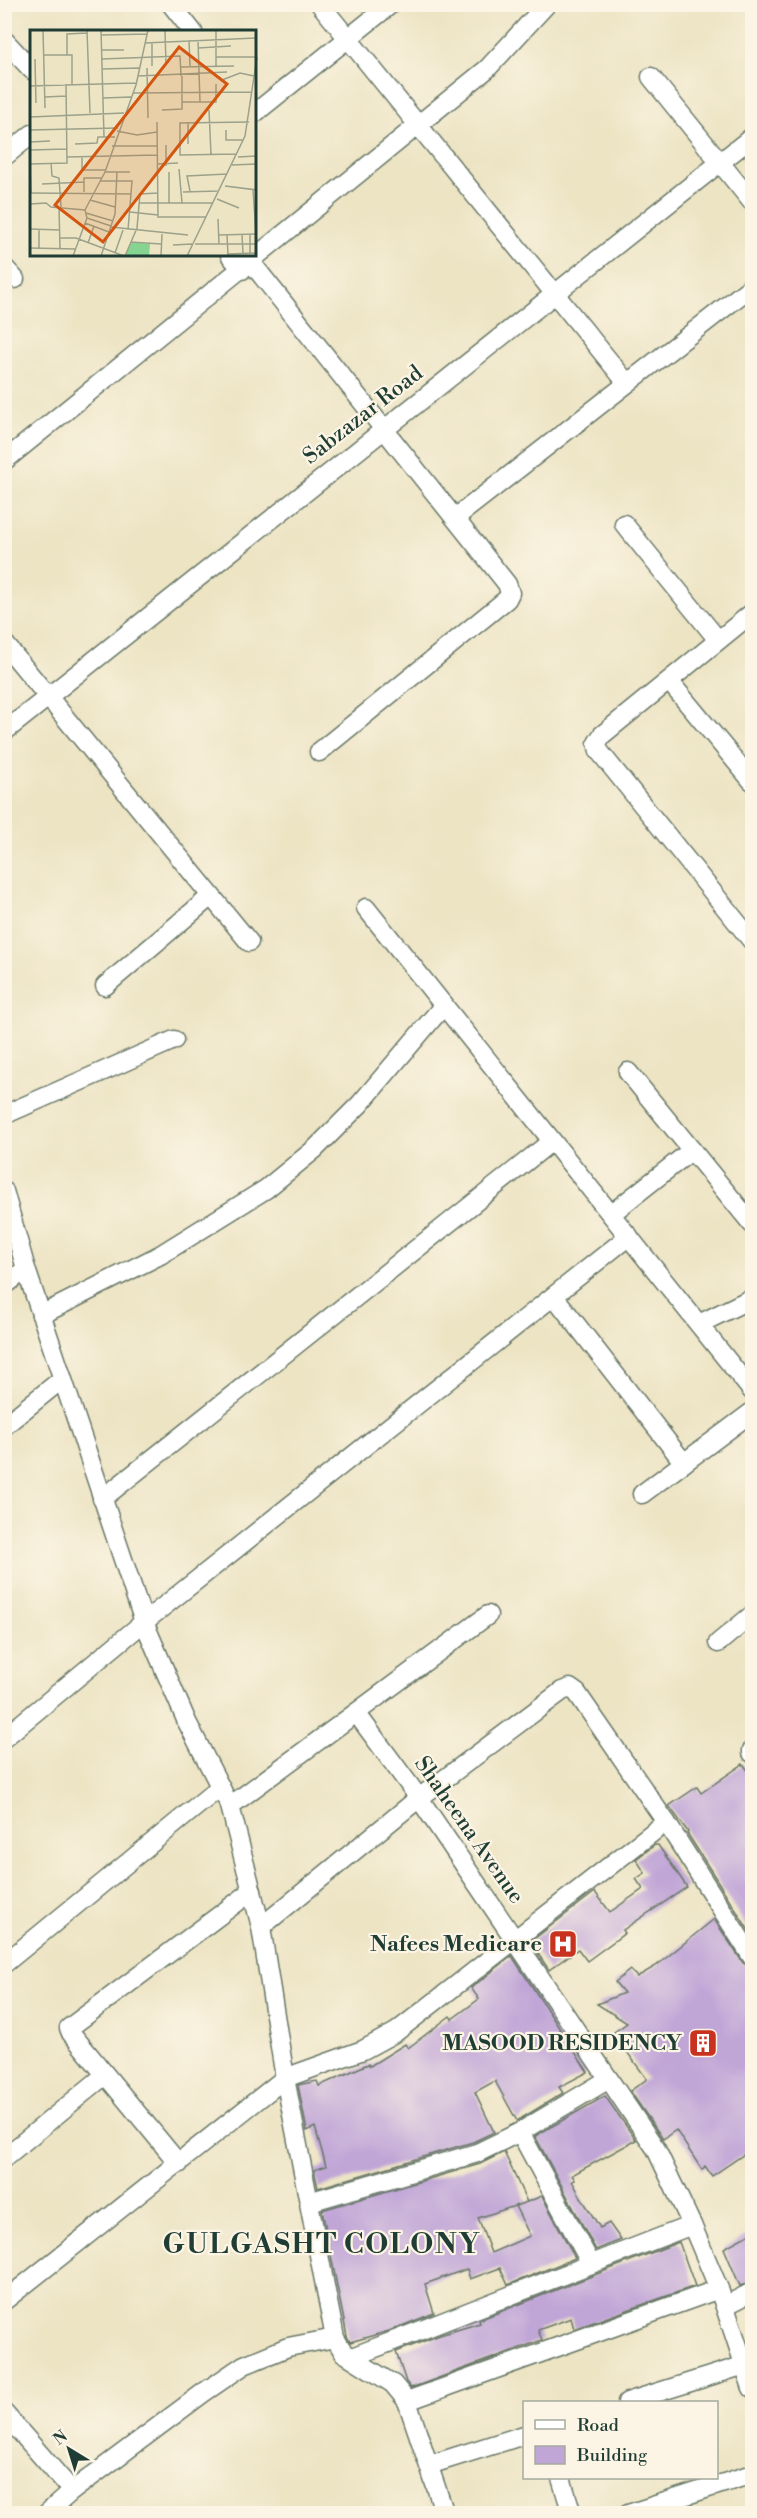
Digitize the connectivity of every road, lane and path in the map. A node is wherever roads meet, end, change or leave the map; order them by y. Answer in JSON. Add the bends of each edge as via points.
{"nodes":[{"id":1,"x":171,"y":4,"type":"edge"},
{"id":2,"x":320,"y":4,"type":"edge"},
{"id":3,"x":391,"y":4,"type":"edge"},
{"id":4,"x":547,"y":4,"type":"edge"},
{"id":5,"x":191,"y":30,"type":"edge"},
{"id":6,"x":348,"y":39,"type":"junction"},
{"id":7,"x":4,"y":40,"type":"edge"},
{"id":8,"x":30,"y":68,"type":"edge"},
{"id":9,"x":651,"y":77,"type":"dead end"},
{"id":10,"x":256,"y":111,"type":"edge"},
{"id":11,"x":419,"y":126,"type":"junction"},
{"id":12,"x":30,"y":136,"type":"edge"},
{"id":13,"x":753,"y":137,"type":"edge"},
{"id":14,"x":4,"y":157,"type":"edge"},
{"id":15,"x":719,"y":163,"type":"junction"},
{"id":16,"x":753,"y":202,"type":"edge"},
{"id":17,"x":231,"y":256,"type":"edge"},
{"id":18,"x":246,"y":266,"type":"junction"},
{"id":19,"x":753,"y":286,"type":"edge"},
{"id":20,"x":555,"y":294,"type":"junction"},
{"id":21,"x":627,"y":383,"type":"junction"},
{"id":22,"x":384,"y":430,"type":"junction"},
{"id":23,"x":4,"y":461,"type":"edge"},
{"id":24,"x":455,"y":518,"type":"junction"},
{"id":25,"x":624,"y":524,"type":"dead end"},
{"id":26,"x":753,"y":613,"type":"edge"},
{"id":27,"x":718,"y":640,"type":"junction"},
{"id":28,"x":4,"y":643,"type":"edge"},
{"id":29,"x":669,"y":681,"type":"junction"},
{"id":30,"x":48,"y":697,"type":"junction"},
{"id":31,"x":4,"y":732,"type":"edge"},
{"id":32,"x":319,"y":752,"type":"dead end"},
{"id":33,"x":753,"y":781,"type":"edge"},
{"id":34,"x":211,"y":896,"type":"junction"},
{"id":35,"x":366,"y":908,"type":"dead end"},
{"id":36,"x":753,"y":941,"type":"edge"},
{"id":37,"x":249,"y":942,"type":"dead end"},
{"id":38,"x":105,"y":986,"type":"dead end"},
{"id":39,"x":444,"y":1005,"type":"junction"},
{"id":40,"x":174,"y":1040,"type":"dead end"},
{"id":41,"x":627,"y":1072,"type":"dead end"},
{"id":42,"x":4,"y":1115,"type":"edge"},
{"id":43,"x":552,"y":1141,"type":"junction"},
{"id":44,"x":692,"y":1150,"type":"junction"},
{"id":45,"x":4,"y":1191,"type":"edge"},
{"id":46,"x":611,"y":1214,"type":"junction"},
{"id":47,"x":753,"y":1224,"type":"edge"},
{"id":48,"x":629,"y":1236,"type":"junction"},
{"id":49,"x":26,"y":1269,"type":"junction"},
{"id":50,"x":4,"y":1286,"type":"edge"},
{"id":51,"x":554,"y":1296,"type":"junction"},
{"id":52,"x":753,"y":1298,"type":"edge"},
{"id":53,"x":41,"y":1315,"type":"junction"},
{"id":54,"x":699,"y":1324,"type":"junction"},
{"id":55,"x":62,"y":1379,"type":"junction"},
{"id":56,"x":753,"y":1391,"type":"edge"},
{"id":57,"x":753,"y":1412,"type":"edge"},
{"id":58,"x":4,"y":1426,"type":"edge"},
{"id":59,"x":684,"y":1463,"type":"junction"},
{"id":60,"x":642,"y":1494,"type":"dead end"},
{"id":61,"x":102,"y":1499,"type":"junction"},
{"id":62,"x":488,"y":1615,"type":"dead end"},
{"id":63,"x":753,"y":1615,"type":"edge"},
{"id":64,"x":144,"y":1622,"type":"junction"},
{"id":65,"x":718,"y":1643,"type":"dead end"},
{"id":66,"x":357,"y":1714,"type":"junction"},
{"id":67,"x":4,"y":1738,"type":"edge"},
{"id":68,"x":220,"y":1787,"type":"junction"},
{"id":69,"x":419,"y":1798,"type":"junction"},
{"id":70,"x":230,"y":1806,"type":"junction"},
{"id":71,"x":666,"y":1822,"type":"junction"},
{"id":72,"x":252,"y":1891,"type":"junction"},
{"id":73,"x":261,"y":1928,"type":"junction"},
{"id":74,"x":515,"y":1939,"type":"junction"},
{"id":75,"x":753,"y":1957,"type":"edge"},
{"id":76,"x":4,"y":1964,"type":"edge"},
{"id":77,"x":105,"y":2075,"type":"junction"},
{"id":78,"x":285,"y":2078,"type":"junction"},
{"id":79,"x":609,"y":2079,"type":"junction"},
{"id":80,"x":520,"y":2132,"type":"junction"},
{"id":81,"x":4,"y":2158,"type":"edge"},
{"id":82,"x":179,"y":2164,"type":"junction"},
{"id":83,"x":309,"y":2202,"type":"junction"},
{"id":84,"x":692,"y":2225,"type":"junction"},
{"id":85,"x":591,"y":2264,"type":"junction"},
{"id":86,"x":753,"y":2292,"type":"edge"},
{"id":87,"x":722,"y":2298,"type":"junction"},
{"id":88,"x":4,"y":2301,"type":"edge"},
{"id":89,"x":335,"y":2338,"type":"junction"},
{"id":90,"x":352,"y":2357,"type":"junction"},
{"id":91,"x":745,"y":2365,"type":"junction"},
{"id":92,"x":753,"y":2388,"type":"edge"},
{"id":93,"x":407,"y":2401,"type":"junction"},
{"id":94,"x":633,"y":2401,"type":"edge"},
{"id":95,"x":4,"y":2413,"type":"edge"},
{"id":96,"x":523,"y":2436,"type":"edge"},
{"id":97,"x":429,"y":2466,"type":"junction"},
{"id":98,"x":753,"y":2474,"type":"edge"},
{"id":99,"x":561,"y":2479,"type":"edge"},
{"id":100,"x":72,"y":2491,"type":"junction"},
{"id":101,"x":54,"y":2511,"type":"edge"},
{"id":102,"x":446,"y":2514,"type":"edge"},
{"id":103,"x":572,"y":2514,"type":"edge"},
{"id":104,"x":628,"y":2514,"type":"edge"}],
"edges":[{"from":1,"to":5,"type":"street"},
{"from":2,"to":6,"type":"street"},
{"from":3,"to":6,"type":"street"},
{"from":4,"to":11,"type":"street","via":[[487,69]]},
{"from":6,"to":10,"type":"street"},
{"from":6,"to":11,"type":"street"},
{"from":7,"to":8,"type":"street"},
{"from":9,"to":15,"type":"street"},
{"from":11,"to":18,"type":"street"},
{"from":11,"to":20,"type":"street"},
{"from":12,"to":14,"type":"street"},
{"from":13,"to":15,"type":"street","name":"Sabzazar Road"},
{"from":15,"to":16,"type":"street"},
{"from":15,"to":20,"type":"street","name":"Sabzazar Road"},
{"from":17,"to":18,"type":"street"},
{"from":18,"to":22,"type":"street"},
{"from":18,"to":23,"type":"street"},
{"from":19,"to":21,"type":"street"},
{"from":20,"to":21,"type":"street"},
{"from":20,"to":22,"type":"street","name":"Sabzazar Road"},
{"from":21,"to":24,"type":"street"},
{"from":22,"to":24,"type":"street"},
{"from":22,"to":30,"type":"street","name":"Sabzazar Road"},
{"from":24,"to":32,"type":"street","via":[[507,584],[507,599]]},
{"from":25,"to":27,"type":"street"},
{"from":26,"to":27,"type":"street"},
{"from":27,"to":29,"type":"street"},
{"from":28,"to":30,"type":"street"},
{"from":29,"to":33,"type":"street"},
{"from":29,"to":36,"type":"street","via":[[602,735],[597,743],[599,751]]},
{"from":30,"to":31,"type":"street","name":"Sabzazar Road"},
{"from":30,"to":34,"type":"street"},
{"from":34,"to":37,"type":"street"},
{"from":34,"to":38,"type":"street"},
{"from":35,"to":39,"type":"street"},
{"from":39,"to":43,"type":"street"},
{"from":39,"to":53,"type":"street","via":[[360,1104],[315,1149],[266,1189],[160,1255]]},
{"from":40,"to":42,"type":"street"},
{"from":41,"to":44,"type":"street"},
{"from":43,"to":46,"type":"street"},
{"from":43,"to":61,"type":"street"},
{"from":44,"to":46,"type":"street"},
{"from":44,"to":47,"type":"street"},
{"from":45,"to":49,"type":"street"},
{"from":46,"to":48,"type":"street"},
{"from":48,"to":51,"type":"street"},
{"from":48,"to":54,"type":"street"},
{"from":49,"to":50,"type":"street"},
{"from":49,"to":53,"type":"street"},
{"from":51,"to":59,"type":"street"},
{"from":51,"to":64,"type":"street"},
{"from":52,"to":54,"type":"street"},
{"from":53,"to":55,"type":"street"},
{"from":54,"to":56,"type":"street"},
{"from":55,"to":58,"type":"street"},
{"from":55,"to":61,"type":"street"},
{"from":57,"to":59,"type":"street"},
{"from":59,"to":60,"type":"street"},
{"from":61,"to":64,"type":"street"},
{"from":62,"to":66,"type":"street"},
{"from":63,"to":65,"type":"street"},
{"from":64,"to":67,"type":"street"},
{"from":64,"to":68,"type":"street"},
{"from":66,"to":69,"type":"street","name":"Shaheena Avenue"},
{"from":66,"to":70,"type":"street"},
{"from":68,"to":70,"type":"street"},
{"from":68,"to":76,"type":"street"},
{"from":69,"to":71,"type":"street","via":[[570,1688]]},
{"from":69,"to":73,"type":"street"},
{"from":69,"to":74,"type":"street","name":"Shaheena Avenue"},
{"from":70,"to":72,"type":"street"},
{"from":71,"to":74,"type":"street"},
{"from":71,"to":75,"type":"street"},
{"from":72,"to":73,"type":"street"},
{"from":72,"to":77,"type":"street","via":[[69,2028]]},
{"from":73,"to":78,"type":"street"},
{"from":74,"to":78,"type":"street","via":[[396,2032],[363,2050]]},
{"from":74,"to":79,"type":"street","name":"Shaheena Avenue"},
{"from":77,"to":81,"type":"street"},
{"from":77,"to":82,"type":"street"},
{"from":78,"to":82,"type":"street"},
{"from":78,"to":83,"type":"street"},
{"from":79,"to":80,"type":"street"},
{"from":79,"to":84,"type":"street","name":"Shaheena Avenue","via":[[656,2149]]},
{"from":80,"to":83,"type":"street","via":[[477,2153]]},
{"from":80,"to":85,"type":"street"},
{"from":82,"to":88,"type":"street"},
{"from":83,"to":89,"type":"street"},
{"from":84,"to":85,"type":"street"},
{"from":84,"to":87,"type":"street","name":"Shaheena Avenue"},
{"from":85,"to":90,"type":"street"},
{"from":86,"to":87,"type":"street"},
{"from":87,"to":91,"type":"street","name":"Shaheena Avenue"},
{"from":87,"to":93,"type":"street"},
{"from":89,"to":90,"type":"street","via":[[338,2346]]},
{"from":89,"to":100,"type":"street","via":[[288,2347],[244,2365]]},
{"from":90,"to":93,"type":"street","via":[[393,2384]]},
{"from":91,"to":92,"type":"street","name":"Shaheena Avenue"},
{"from":91,"to":94,"type":"street"},
{"from":93,"to":97,"type":"street"},
{"from":95,"to":100,"type":"street"},
{"from":96,"to":97,"type":"street"},
{"from":97,"to":102,"type":"street"},
{"from":98,"to":104,"type":"street"},
{"from":99,"to":103,"type":"street"},
{"from":100,"to":101,"type":"street"}]}
